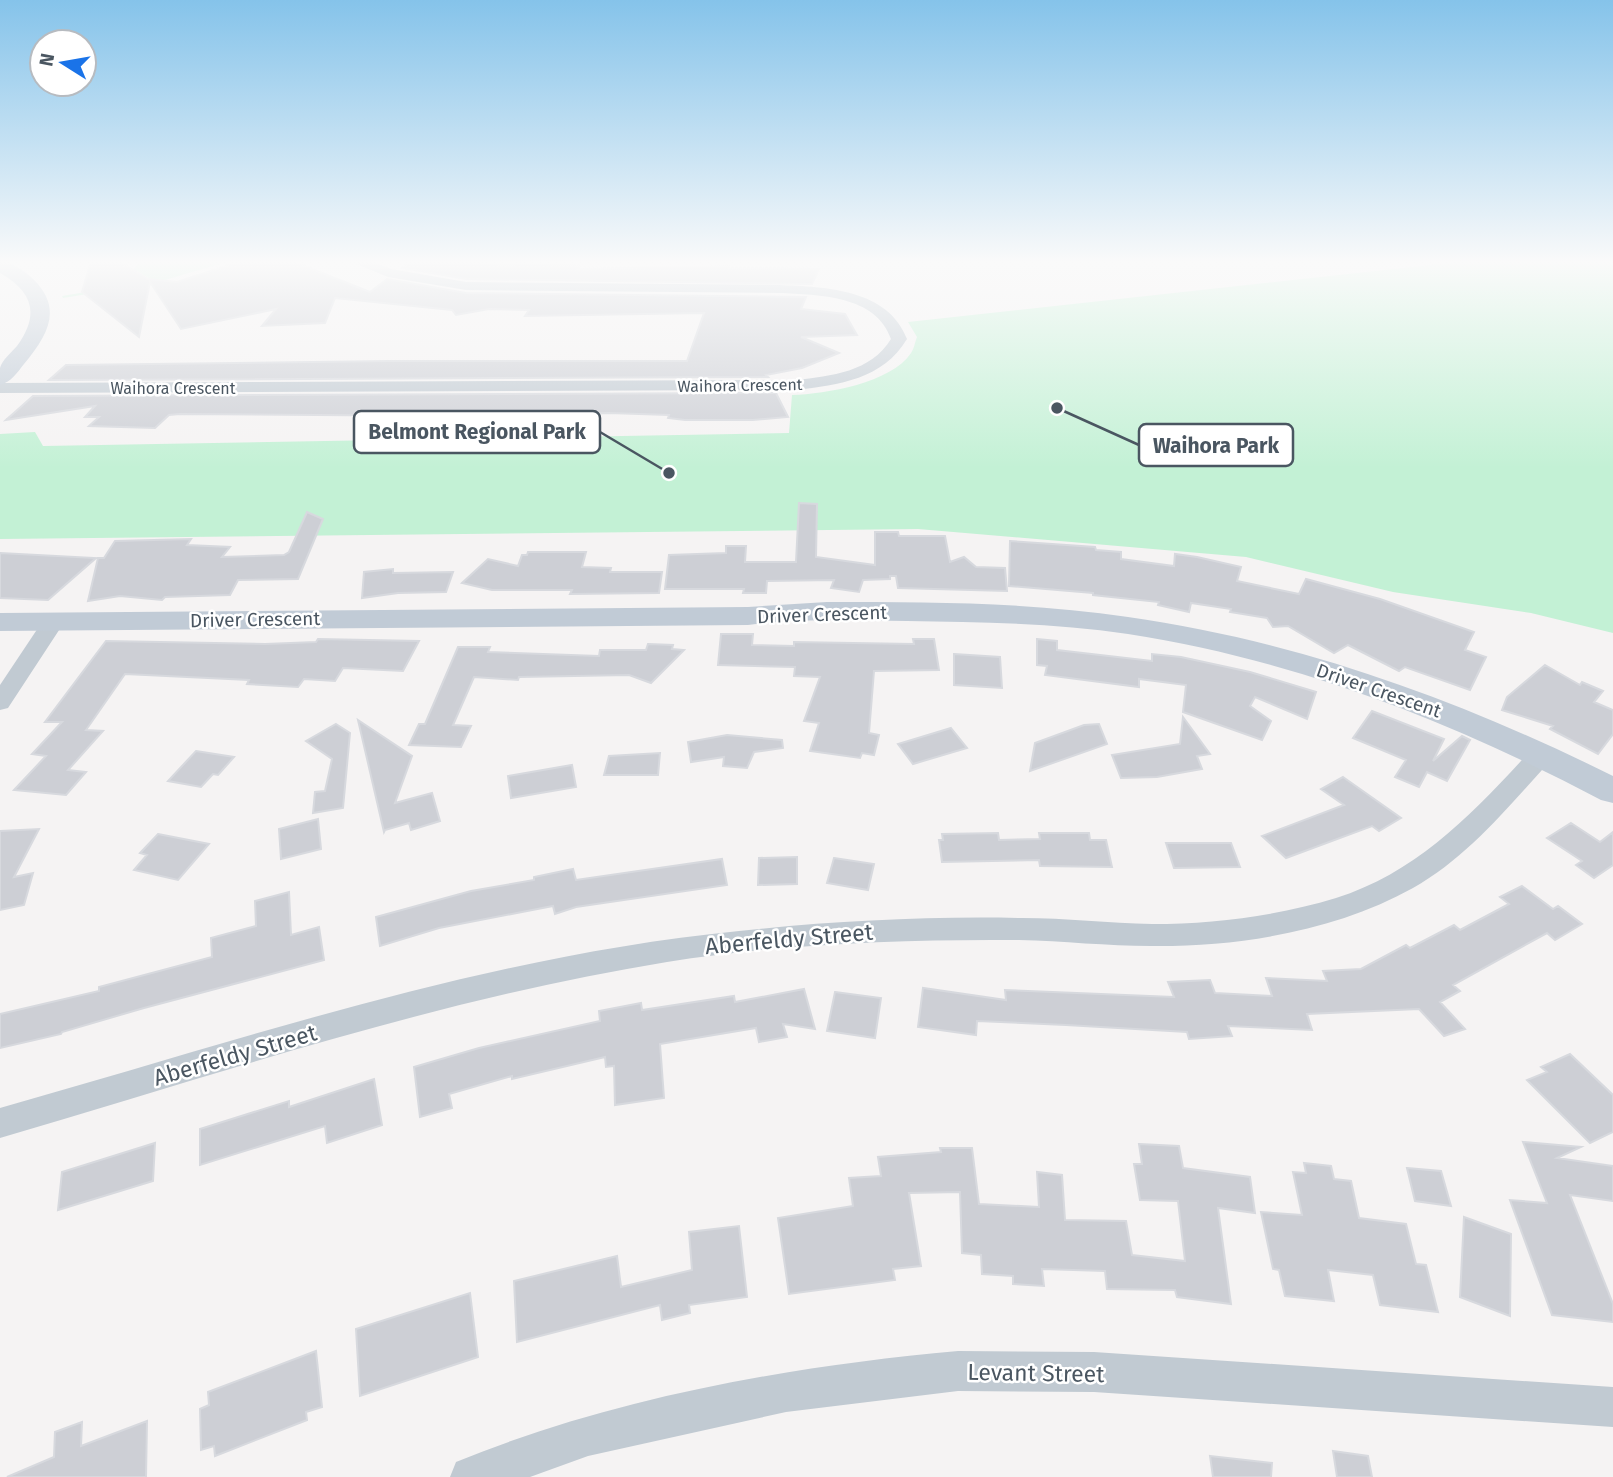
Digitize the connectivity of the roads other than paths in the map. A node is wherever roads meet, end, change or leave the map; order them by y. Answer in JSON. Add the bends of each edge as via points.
{"nodes":[{"id":1,"x":38,"y":330,"type":"edge"},
{"id":2,"x":896,"y":330,"type":"edge"},
{"id":3,"x":0,"y":378,"type":"edge"},
{"id":4,"x":0,"y":388,"type":"edge"},
{"id":5,"x":54,"y":621,"type":"junction"},
{"id":6,"x":0,"y":622,"type":"edge"},
{"id":7,"x":0,"y":702,"type":"edge"},
{"id":8,"x":1542,"y":754,"type":"junction"},
{"id":9,"x":1613,"y":791,"type":"edge"},
{"id":10,"x":0,"y":1123,"type":"edge"},
{"id":11,"x":1613,"y":1407,"type":"edge"},
{"id":12,"x":471,"y":1477,"type":"edge"}],
"edges":[{"from":1,"to":3,"type":"street"},
{"from":2,"to":4,"type":"street","name":"Waihora Crescent","via":[[899,339],[886,358],[868,368],[833,380],[796,385]]},
{"from":5,"to":6,"type":"street","name":"Driver Crescent"},
{"from":5,"to":7,"type":"street"},
{"from":5,"to":8,"type":"street","name":"Driver Crescent","via":[[748,616],[799,611],[1055,617],[1157,630],[1264,653],[1377,687]]},
{"from":8,"to":9,"type":"street","name":"Driver Crescent"},
{"from":8,"to":10,"type":"street","name":"Aberfeldy Street","via":[[1452,849],[1387,889],[1319,913],[1254,927],[1153,935],[898,930],[696,946],[547,971],[408,1005]]},
{"from":11,"to":12,"type":"street","name":"Levant Street","via":[[1094,1372],[958,1371],[786,1392],[700,1410],[588,1436]]}]}
